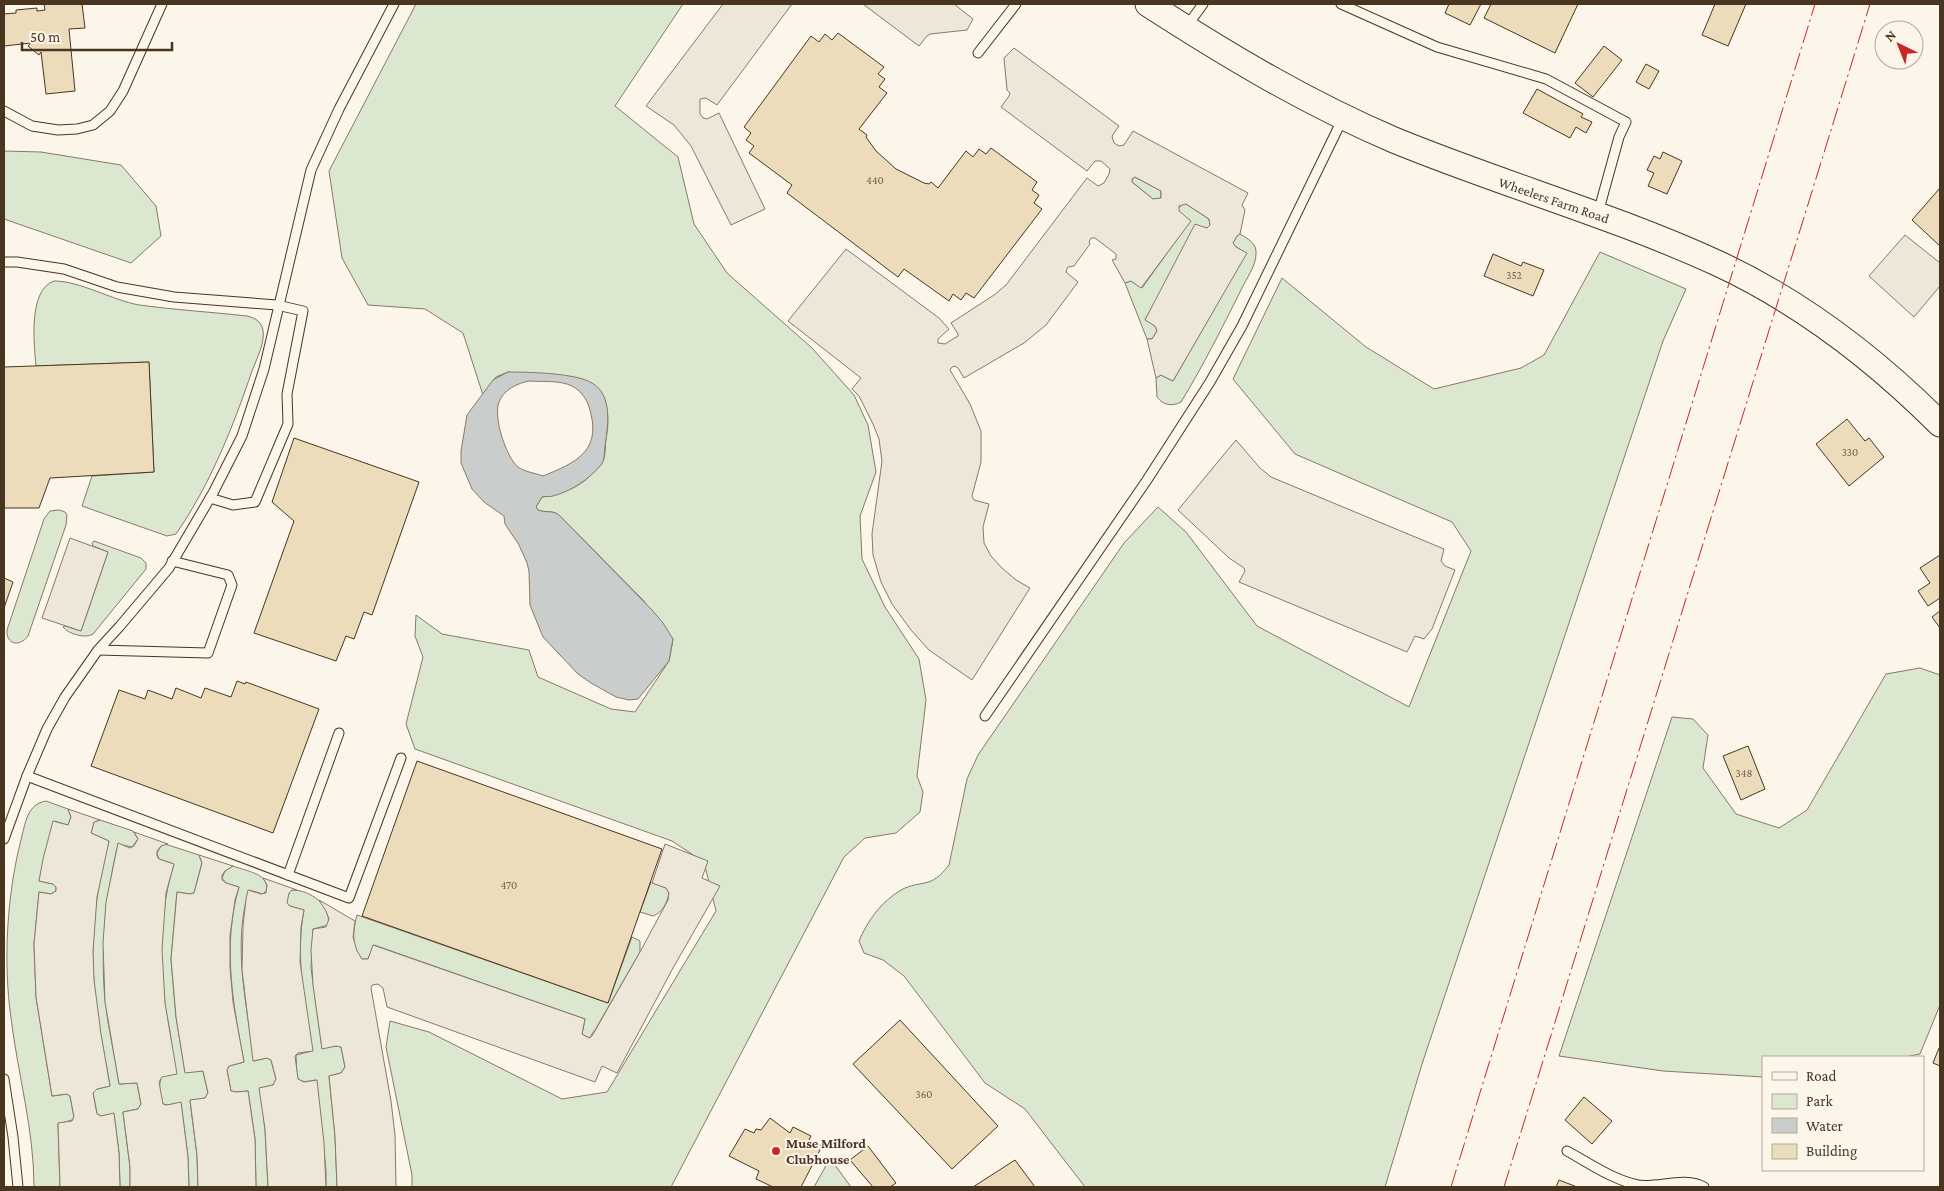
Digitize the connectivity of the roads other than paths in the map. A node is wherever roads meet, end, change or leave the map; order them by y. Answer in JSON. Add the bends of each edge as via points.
{"nodes":[{"id":1,"x":394,"y":4,"type":"edge"},
{"id":2,"x":1016,"y":4,"type":"edge"},
{"id":3,"x":1148,"y":4,"type":"edge"},
{"id":4,"x":1203,"y":4,"type":"edge"},
{"id":5,"x":1341,"y":4,"type":"edge"},
{"id":6,"x":159,"y":5,"type":"edge"},
{"id":7,"x":1186,"y":28,"type":"junction"},
{"id":8,"x":978,"y":53,"type":"dead end"},
{"id":9,"x":4,"y":111,"type":"edge"},
{"id":10,"x":1343,"y":118,"type":"junction"},
{"id":11,"x":1598,"y":215,"type":"junction"},
{"id":12,"x":4,"y":262,"type":"edge"},
{"id":13,"x":278,"y":305,"type":"junction"},
{"id":14,"x":1940,"y":424,"type":"edge"},
{"id":15,"x":210,"y":498,"type":"junction"},
{"id":16,"x":172,"y":561,"type":"junction"},
{"id":17,"x":98,"y":650,"type":"junction"},
{"id":18,"x":985,"y":716,"type":"dead end"},
{"id":19,"x":339,"y":733,"type":"dead end"},
{"id":20,"x":401,"y":758,"type":"dead end"},
{"id":21,"x":27,"y":776,"type":"junction"},
{"id":22,"x":4,"y":839,"type":"edge"},
{"id":23,"x":288,"y":875,"type":"junction"},
{"id":24,"x":4,"y":1079,"type":"edge"},
{"id":25,"x":5,"y":1091,"type":"edge"},
{"id":26,"x":1567,"y":1151,"type":"dead end"},
{"id":27,"x":18,"y":1187,"type":"edge"},
{"id":28,"x":1704,"y":1187,"type":"edge"}],
"edges":[{"from":1,"to":13,"type":"lane","via":[[311,170]]},
{"from":2,"to":8,"type":"lane"},
{"from":3,"to":7,"type":"main road","name":"Wheelers Farm Road"},
{"from":4,"to":7,"type":"lane"},
{"from":5,"to":11,"type":"lane","via":[[1437,47],[1546,79],[1626,122]]},
{"from":6,"to":9,"type":"lane","via":[[123,91],[110,111],[93,125],[58,130],[32,126]]},
{"from":7,"to":10,"type":"main road","name":"Wheelers Farm Road","via":[[1289,91]]},
{"from":10,"to":11,"type":"main road","name":"Wheelers Farm Road","via":[[1481,174]]},
{"from":10,"to":18,"type":"lane","via":[[1242,326],[1210,382],[1147,480]]},
{"from":11,"to":14,"type":"main road","name":"Wheelers Farm Road","via":[[1719,264],[1804,312],[1880,367]]},
{"from":12,"to":13,"type":"lane","via":[[64,269],[117,287],[174,297]]},
{"from":13,"to":15,"type":"lane","via":[[264,369],[242,436]]},
{"from":13,"to":15,"type":"lane","via":[[303,311],[287,394],[288,424],[255,502],[233,505]]},
{"from":15,"to":16,"type":"lane"},
{"from":16,"to":17,"type":"lane"},
{"from":16,"to":17,"type":"lane","via":[[228,575],[232,585],[208,653]]},
{"from":17,"to":21,"type":"lane","via":[[47,729]]},
{"from":19,"to":23,"type":"lane"},
{"from":20,"to":23,"type":"lane","via":[[349,898]]},
{"from":21,"to":22,"type":"lane"},
{"from":21,"to":23,"type":"lane"},
{"from":24,"to":25,"type":"lane"},
{"from":25,"to":27,"type":"lane"},
{"from":26,"to":28,"type":"lane","via":[[1621,1180],[1649,1186],[1691,1182]]}]}
